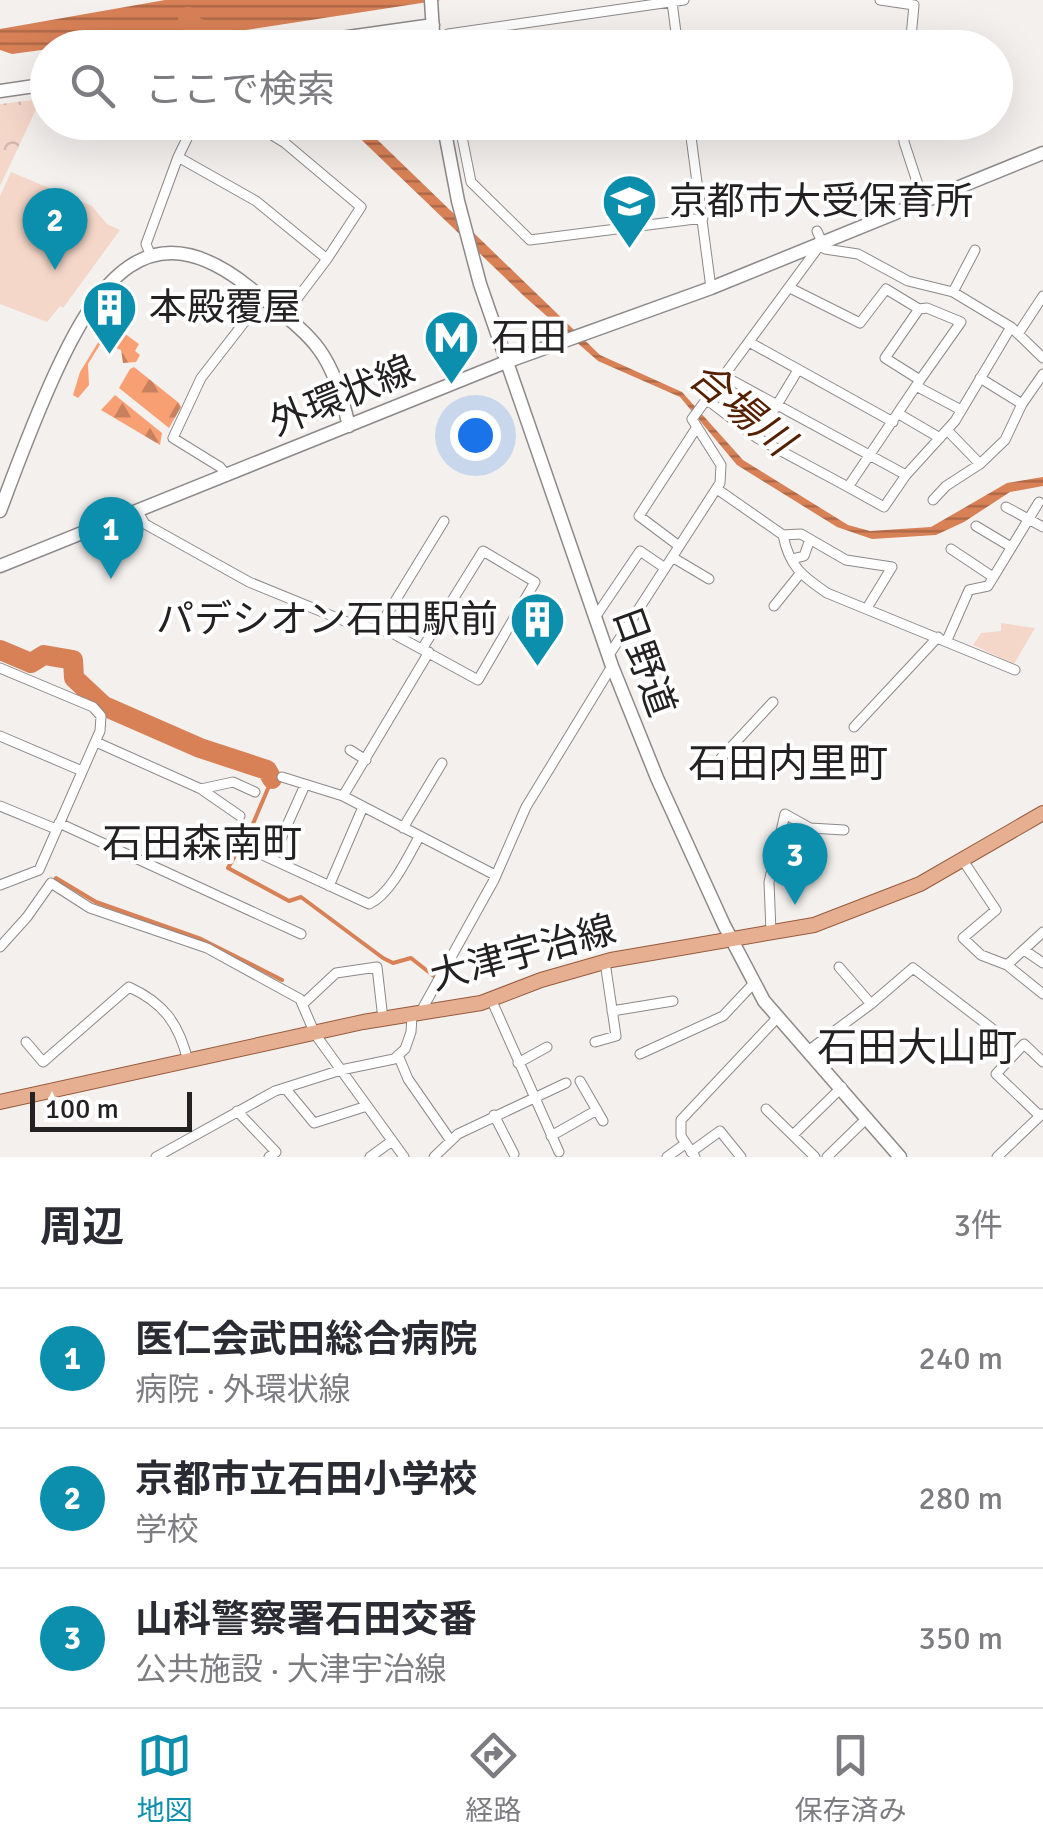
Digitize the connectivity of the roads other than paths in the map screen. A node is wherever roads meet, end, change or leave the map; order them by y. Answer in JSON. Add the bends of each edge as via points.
{"nodes":[{"id":1,"x":684,"y":0,"type":"edge"},
{"id":2,"x":880,"y":0,"type":"edge"},
{"id":3,"x":672,"y":2,"type":"edge"},
{"id":4,"x":432,"y":4,"type":"edge"},
{"id":5,"x":433,"y":25,"type":"junction"},
{"id":6,"x":398,"y":30,"type":"edge"},
{"id":7,"x":433,"y":30,"type":"edge"},
{"id":8,"x":476,"y":30,"type":"edge"},
{"id":9,"x":676,"y":30,"type":"edge"},
{"id":10,"x":912,"y":30,"type":"edge"},
{"id":11,"x":30,"y":87,"type":"edge"},
{"id":12,"x":0,"y":91,"type":"edge"},
{"id":13,"x":186,"y":140,"type":"edge"},
{"id":14,"x":280,"y":140,"type":"edge"},
{"id":15,"x":446,"y":140,"type":"edge"},
{"id":16,"x":463,"y":140,"type":"edge"},
{"id":17,"x":691,"y":140,"type":"edge"},
{"id":18,"x":904,"y":140,"type":"edge"},
{"id":19,"x":1043,"y":152,"type":"edge"},
{"id":20,"x":178,"y":157,"type":"junction"},
{"id":21,"x":924,"y":203,"type":"junction"},
{"id":22,"x":702,"y":218,"type":"junction"},
{"id":23,"x":819,"y":237,"type":"junction"},
{"id":24,"x":975,"y":250,"type":"dead end"},
{"id":25,"x":151,"y":256,"type":"junction"},
{"id":26,"x":327,"y":259,"type":"junction"},
{"id":27,"x":712,"y":288,"type":"junction"},
{"id":28,"x":790,"y":288,"type":"junction"},
{"id":29,"x":953,"y":292,"type":"junction"},
{"id":30,"x":1043,"y":296,"type":"edge"},
{"id":31,"x":263,"y":298,"type":"junction"},
{"id":32,"x":919,"y":309,"type":"junction"},
{"id":33,"x":284,"y":316,"type":"junction"},
{"id":34,"x":1015,"y":330,"type":"junction"},
{"id":35,"x":749,"y":342,"type":"junction"},
{"id":36,"x":1043,"y":358,"type":"edge"},
{"id":37,"x":506,"y":362,"type":"junction"},
{"id":38,"x":798,"y":370,"type":"junction"},
{"id":39,"x":1043,"y":374,"type":"edge"},
{"id":40,"x":724,"y":376,"type":"junction"},
{"id":41,"x":980,"y":378,"type":"junction"},
{"id":42,"x":918,"y":383,"type":"junction"},
{"id":43,"x":704,"y":401,"type":"junction"},
{"id":44,"x":1022,"y":404,"type":"junction"},
{"id":45,"x":778,"y":405,"type":"junction"},
{"id":46,"x":961,"y":410,"type":"junction"},
{"id":47,"x":896,"y":418,"type":"junction"},
{"id":48,"x":349,"y":426,"type":"junction"},
{"id":49,"x":697,"y":427,"type":"junction"},
{"id":50,"x":944,"y":434,"type":"junction"},
{"id":51,"x":757,"y":438,"type":"junction"},
{"id":52,"x":870,"y":454,"type":"junction"},
{"id":53,"x":980,"y":464,"type":"junction"},
{"id":54,"x":906,"y":475,"type":"junction"},
{"id":55,"x":227,"y":476,"type":"junction"},
{"id":56,"x":848,"y":487,"type":"junction"},
{"id":57,"x":717,"y":488,"type":"junction"},
{"id":58,"x":933,"y":500,"type":"dead end"},
{"id":59,"x":1040,"y":502,"type":"dead end"},
{"id":60,"x":1006,"y":507,"type":"dead end"},
{"id":61,"x":0,"y":511,"type":"edge"},
{"id":62,"x":138,"y":512,"type":"junction"},
{"id":63,"x":1028,"y":519,"type":"junction"},
{"id":64,"x":444,"y":521,"type":"dead end"},
{"id":65,"x":976,"y":526,"type":"dead end"},
{"id":66,"x":1043,"y":526,"type":"edge"},
{"id":67,"x":784,"y":535,"type":"junction"},
{"id":68,"x":809,"y":542,"type":"junction"},
{"id":69,"x":680,"y":546,"type":"junction"},
{"id":70,"x":1012,"y":547,"type":"junction"},
{"id":71,"x":951,"y":549,"type":"dead end"},
{"id":72,"x":672,"y":557,"type":"junction"},
{"id":73,"x":792,"y":560,"type":"junction"},
{"id":74,"x":0,"y":566,"type":"edge"},
{"id":75,"x":665,"y":568,"type":"junction"},
{"id":76,"x":800,"y":575,"type":"junction"},
{"id":77,"x":993,"y":576,"type":"junction"},
{"id":78,"x":709,"y":579,"type":"dead end"},
{"id":79,"x":774,"y":606,"type":"dead end"},
{"id":80,"x":867,"y":608,"type":"junction"},
{"id":81,"x":596,"y":616,"type":"junction"},
{"id":82,"x":378,"y":629,"type":"junction"},
{"id":83,"x":942,"y":639,"type":"junction"},
{"id":84,"x":426,"y":651,"type":"junction"},
{"id":85,"x":610,"y":660,"type":"junction"},
{"id":86,"x":0,"y":668,"type":"edge"},
{"id":87,"x":1015,"y":670,"type":"dead end"},
{"id":88,"x":773,"y":702,"type":"dead end"},
{"id":89,"x":854,"y":727,"type":"dead end"},
{"id":90,"x":0,"y":736,"type":"edge"},
{"id":91,"x":96,"y":742,"type":"junction"},
{"id":92,"x":350,"y":750,"type":"dead end"},
{"id":93,"x":721,"y":758,"type":"dead end"},
{"id":94,"x":366,"y":760,"type":"junction"},
{"id":95,"x":442,"y":764,"type":"dead end"},
{"id":96,"x":82,"y":770,"type":"junction"},
{"id":97,"x":282,"y":777,"type":"dead end"},
{"id":98,"x":306,"y":785,"type":"junction"},
{"id":99,"x":200,"y":789,"type":"junction"},
{"id":100,"x":255,"y":792,"type":"dead end"},
{"id":101,"x":343,"y":796,"type":"junction"},
{"id":102,"x":0,"y":806,"type":"edge"},
{"id":103,"x":363,"y":807,"type":"junction"},
{"id":104,"x":1043,"y":813,"type":"edge"},
{"id":105,"x":240,"y":816,"type":"dead end"},
{"id":106,"x":58,"y":826,"type":"junction"},
{"id":107,"x":403,"y":828,"type":"junction"},
{"id":108,"x":844,"y":830,"type":"dead end"},
{"id":109,"x":419,"y":837,"type":"junction"},
{"id":110,"x":243,"y":846,"type":"dead end"},
{"id":111,"x":272,"y":859,"type":"junction"},
{"id":112,"x":962,"y":859,"type":"junction"},
{"id":113,"x":39,"y":870,"type":"junction"},
{"id":114,"x":496,"y":875,"type":"junction"},
{"id":115,"x":51,"y":883,"type":"junction"},
{"id":116,"x":0,"y":885,"type":"edge"},
{"id":117,"x":329,"y":886,"type":"junction"},
{"id":118,"x":771,"y":932,"type":"junction"},
{"id":119,"x":1043,"y":932,"type":"edge"},
{"id":120,"x":301,"y":934,"type":"dead end"},
{"id":121,"x":731,"y":938,"type":"junction"},
{"id":122,"x":0,"y":947,"type":"edge"},
{"id":123,"x":1024,"y":950,"type":"junction"},
{"id":124,"x":605,"y":962,"type":"junction"},
{"id":125,"x":1043,"y":964,"type":"edge"},
{"id":126,"x":1007,"y":965,"type":"junction"},
{"id":127,"x":839,"y":967,"type":"dead end"},
{"id":128,"x":754,"y":984,"type":"junction"},
{"id":129,"x":1043,"y":994,"type":"edge"},
{"id":130,"x":490,"y":999,"type":"junction"},
{"id":131,"x":673,"y":1001,"type":"dead end"},
{"id":132,"x":304,"y":1003,"type":"junction"},
{"id":133,"x":871,"y":1004,"type":"junction"},
{"id":134,"x":612,"y":1011,"type":"junction"},
{"id":135,"x":415,"y":1015,"type":"junction"},
{"id":136,"x":778,"y":1017,"type":"junction"},
{"id":137,"x":382,"y":1019,"type":"junction"},
{"id":138,"x":994,"y":1030,"type":"dead end"},
{"id":139,"x":316,"y":1034,"type":"junction"},
{"id":140,"x":26,"y":1042,"type":"dead end"},
{"id":141,"x":596,"y":1042,"type":"dead end"},
{"id":142,"x":547,"y":1047,"type":"dead end"},
{"id":143,"x":808,"y":1050,"type":"junction"},
{"id":144,"x":640,"y":1054,"type":"dead end"},
{"id":145,"x":398,"y":1055,"type":"junction"},
{"id":146,"x":188,"y":1061,"type":"junction"},
{"id":147,"x":518,"y":1062,"type":"junction"},
{"id":148,"x":1043,"y":1062,"type":"edge"},
{"id":149,"x":342,"y":1070,"type":"junction"},
{"id":150,"x":580,"y":1081,"type":"dead end"},
{"id":151,"x":566,"y":1083,"type":"dead end"},
{"id":152,"x":842,"y":1087,"type":"junction"},
{"id":153,"x":285,"y":1088,"type":"junction"},
{"id":154,"x":533,"y":1098,"type":"junction"},
{"id":155,"x":0,"y":1102,"type":"edge"},
{"id":156,"x":367,"y":1106,"type":"junction"},
{"id":157,"x":766,"y":1109,"type":"dead end"},
{"id":158,"x":597,"y":1110,"type":"junction"},
{"id":159,"x":237,"y":1111,"type":"junction"},
{"id":160,"x":494,"y":1114,"type":"junction"},
{"id":161,"x":1042,"y":1114,"type":"edge"},
{"id":162,"x":867,"y":1118,"type":"junction"},
{"id":163,"x":602,"y":1121,"type":"dead end"},
{"id":164,"x":792,"y":1135,"type":"junction"},
{"id":165,"x":551,"y":1136,"type":"junction"},
{"id":166,"x":392,"y":1141,"type":"junction"},
{"id":167,"x":450,"y":1141,"type":"junction"},
{"id":168,"x":690,"y":1151,"type":"edge"},
{"id":169,"x":559,"y":1152,"type":"dead end"},
{"id":170,"x":514,"y":1154,"type":"dead end"},
{"id":171,"x":894,"y":1155,"type":"edge"},
{"id":172,"x":156,"y":1157,"type":"edge"},
{"id":173,"x":269,"y":1157,"type":"edge"},
{"id":174,"x":370,"y":1157,"type":"edge"},
{"id":175,"x":404,"y":1157,"type":"edge"},
{"id":176,"x":434,"y":1157,"type":"edge"},
{"id":177,"x":667,"y":1157,"type":"edge"},
{"id":178,"x":741,"y":1157,"type":"edge"},
{"id":179,"x":815,"y":1157,"type":"edge"},
{"id":180,"x":828,"y":1157,"type":"edge"},
{"id":181,"x":998,"y":1157,"type":"edge"}],
"edges":[{"from":1,"to":3,"type":"street"},
{"from":2,"to":10,"type":"street","via":[[914,6]]},
{"from":3,"to":8,"type":"street"},
{"from":3,"to":9,"type":"street"},
{"from":4,"to":5,"type":"street"},
{"from":5,"to":6,"type":"street"},
{"from":5,"to":7,"type":"street"},
{"from":11,"to":12,"type":"street"},
{"from":13,"to":20,"type":"street"},
{"from":14,"to":26,"type":"street","via":[[361,207]]},
{"from":15,"to":37,"type":"street","name":"日野道"},
{"from":16,"to":22,"type":"street","via":[[471,182],[530,240]]},
{"from":17,"to":22,"type":"street"},
{"from":18,"to":21,"type":"street"},
{"from":19,"to":21,"type":"street","name":"外環状線"},
{"from":20,"to":25,"type":"street","via":[[146,244]]},
{"from":20,"to":26,"type":"street","via":[[256,201]]},
{"from":21,"to":23,"type":"street","name":"外環状線"},
{"from":22,"to":27,"type":"street"},
{"from":23,"to":27,"type":"street","name":"外環状線"},
{"from":23,"to":28,"type":"street"},
{"from":23,"to":29,"type":"street","via":[[825,249],[858,254],[908,281]]},
{"from":24,"to":29,"type":"street"},
{"from":25,"to":31,"type":"street","via":[[207,259]]},
{"from":25,"to":61,"type":"street","via":[[112,279],[74,332]]},
{"from":26,"to":33,"type":"street"},
{"from":27,"to":37,"type":"street","name":"外環状線"},
{"from":28,"to":32,"type":"street","via":[[860,323],[886,289]]},
{"from":28,"to":35,"type":"street"},
{"from":29,"to":34,"type":"street"},
{"from":30,"to":34,"type":"street"},
{"from":31,"to":33,"type":"street"},
{"from":31,"to":55,"type":"street","via":[[202,378],[174,438]]},
{"from":32,"to":42,"type":"street","via":[[886,358]]},
{"from":32,"to":42,"type":"street","via":[[961,322]]},
{"from":33,"to":48,"type":"street","via":[[327,358]]},
{"from":34,"to":36,"type":"street"},
{"from":34,"to":41,"type":"street"},
{"from":35,"to":38,"type":"street"},
{"from":35,"to":40,"type":"street"},
{"from":37,"to":48,"type":"street","name":"外環状線"},
{"from":37,"to":81,"type":"street","name":"日野道"},
{"from":38,"to":45,"type":"street"},
{"from":38,"to":47,"type":"street"},
{"from":39,"to":44,"type":"street"},
{"from":40,"to":43,"type":"street"},
{"from":40,"to":45,"type":"street"},
{"from":41,"to":44,"type":"street"},
{"from":41,"to":46,"type":"street"},
{"from":42,"to":46,"type":"street"},
{"from":42,"to":47,"type":"street"},
{"from":43,"to":49,"type":"street","via":[[692,419]]},
{"from":43,"to":51,"type":"street"},
{"from":44,"to":53,"type":"street","via":[[1005,440]]},
{"from":45,"to":51,"type":"street"},
{"from":45,"to":52,"type":"street"},
{"from":46,"to":50,"type":"street"},
{"from":47,"to":50,"type":"street"},
{"from":47,"to":52,"type":"street"},
{"from":48,"to":55,"type":"street","name":"外環状線"},
{"from":49,"to":57,"type":"street","via":[[721,466]]},
{"from":49,"to":69,"type":"street","via":[[639,516]]},
{"from":50,"to":53,"type":"street"},
{"from":50,"to":54,"type":"street"},
{"from":51,"to":56,"type":"street"},
{"from":52,"to":54,"type":"street"},
{"from":52,"to":56,"type":"street"},
{"from":53,"to":58,"type":"street"},
{"from":54,"to":56,"type":"street","via":[[884,507]]},
{"from":55,"to":62,"type":"street","name":"外環状線"},
{"from":57,"to":67,"type":"street"},
{"from":57,"to":69,"type":"street"},
{"from":59,"to":63,"type":"street"},
{"from":60,"to":63,"type":"street"},
{"from":62,"to":74,"type":"street","name":"外環状線"},
{"from":62,"to":82,"type":"street","via":[[145,524],[250,582]]},
{"from":63,"to":66,"type":"street"},
{"from":63,"to":70,"type":"street"},
{"from":64,"to":82,"type":"street"},
{"from":65,"to":70,"type":"street"},
{"from":67,"to":68,"type":"street","via":[[801,534]]},
{"from":67,"to":73,"type":"street"},
{"from":68,"to":73,"type":"street","via":[[804,556]]},
{"from":68,"to":80,"type":"street","via":[[846,560],[892,567]]},
{"from":69,"to":72,"type":"street"},
{"from":70,"to":77,"type":"street"},
{"from":71,"to":77,"type":"street"},
{"from":72,"to":75,"type":"street"},
{"from":72,"to":78,"type":"street"},
{"from":73,"to":76,"type":"street"},
{"from":75,"to":81,"type":"street","via":[[640,550]]},
{"from":75,"to":85,"type":"street"},
{"from":76,"to":79,"type":"street"},
{"from":76,"to":80,"type":"street"},
{"from":77,"to":83,"type":"street","via":[[988,586],[969,590]]},
{"from":80,"to":83,"type":"street"},
{"from":81,"to":85,"type":"street","name":"日野道"},
{"from":82,"to":84,"type":"street"},
{"from":83,"to":87,"type":"street"},
{"from":83,"to":89,"type":"street"},
{"from":84,"to":84,"type":"street","via":[[482,551],[535,582],[478,680]]},
{"from":84,"to":94,"type":"street"},
{"from":85,"to":114,"type":"street","via":[[526,807]]},
{"from":85,"to":121,"type":"street","name":"日野道"},
{"from":86,"to":91,"type":"street","via":[[98,711]]},
{"from":88,"to":93,"type":"street"},
{"from":90,"to":96,"type":"street"},
{"from":91,"to":96,"type":"street"},
{"from":91,"to":99,"type":"street"},
{"from":92,"to":94,"type":"street"},
{"from":94,"to":101,"type":"street"},
{"from":95,"to":107,"type":"street"},
{"from":96,"to":106,"type":"street"},
{"from":97,"to":98,"type":"street"},
{"from":98,"to":101,"type":"street"},
{"from":98,"to":111,"type":"street"},
{"from":99,"to":100,"type":"street","via":[[233,782]]},
{"from":99,"to":105,"type":"street"},
{"from":101,"to":103,"type":"street"},
{"from":102,"to":106,"type":"street"},
{"from":103,"to":107,"type":"street"},
{"from":103,"to":117,"type":"street"},
{"from":104,"to":112,"type":"main road","name":"大津宇治線"},
{"from":106,"to":113,"type":"street"},
{"from":106,"to":120,"type":"street"},
{"from":107,"to":109,"type":"street"},
{"from":108,"to":118,"type":"street","via":[[810,828],[785,814],[769,882]]},
{"from":109,"to":114,"type":"street"},
{"from":109,"to":117,"type":"street","via":[[376,901]]},
{"from":110,"to":111,"type":"street"},
{"from":111,"to":117,"type":"street"},
{"from":112,"to":118,"type":"main road","name":"大津宇治線","via":[[866,907]]},
{"from":112,"to":126,"type":"street","via":[[996,910],[964,938]]},
{"from":113,"to":115,"type":"street"},
{"from":113,"to":116,"type":"street"},
{"from":114,"to":135,"type":"street"},
{"from":115,"to":122,"type":"street"},
{"from":115,"to":132,"type":"street","via":[[90,908],[207,948]]},
{"from":118,"to":121,"type":"main road","name":"大津宇治線"},
{"from":119,"to":123,"type":"street"},
{"from":121,"to":124,"type":"main road","name":"大津宇治線"},
{"from":121,"to":128,"type":"street","name":"日野道"},
{"from":123,"to":125,"type":"street"},
{"from":123,"to":126,"type":"street"},
{"from":124,"to":130,"type":"main road","name":"大津宇治線"},
{"from":124,"to":134,"type":"street"},
{"from":126,"to":129,"type":"street"},
{"from":127,"to":133,"type":"street"},
{"from":128,"to":136,"type":"street","name":"日野道"},
{"from":128,"to":144,"type":"street","via":[[723,1016]]},
{"from":130,"to":135,"type":"main road","name":"大津宇治線"},
{"from":130,"to":147,"type":"street"},
{"from":131,"to":134,"type":"street"},
{"from":132,"to":137,"type":"street","via":[[336,973],[376,967]]},
{"from":132,"to":139,"type":"street"},
{"from":133,"to":138,"type":"street","via":[[913,968]]},
{"from":133,"to":143,"type":"street"},
{"from":134,"to":141,"type":"street","via":[[616,1036]]},
{"from":135,"to":137,"type":"main road","name":"大津宇治線"},
{"from":135,"to":145,"type":"street"},
{"from":136,"to":143,"type":"street","name":"日野道"},
{"from":136,"to":168,"type":"street","via":[[681,1120]]},
{"from":137,"to":139,"type":"main road","name":"大津宇治線"},
{"from":139,"to":146,"type":"main road","name":"大津宇治線"},
{"from":139,"to":149,"type":"street"},
{"from":140,"to":146,"type":"street","via":[[43,1062],[129,987],[153,998],[182,1034]]},
{"from":142,"to":147,"type":"street"},
{"from":143,"to":152,"type":"street","name":"日野道"},
{"from":145,"to":149,"type":"street"},
{"from":145,"to":167,"type":"street"},
{"from":146,"to":155,"type":"main road","name":"大津宇治線"},
{"from":147,"to":154,"type":"street"},
{"from":148,"to":161,"type":"street","via":[[1024,1044],[996,1074]]},
{"from":149,"to":153,"type":"street"},
{"from":149,"to":156,"type":"street"},
{"from":150,"to":158,"type":"street"},
{"from":151,"to":154,"type":"street"},
{"from":152,"to":162,"type":"street","name":"日野道"},
{"from":152,"to":164,"type":"street"},
{"from":153,"to":156,"type":"street","via":[[314,1122]]},
{"from":153,"to":159,"type":"street"},
{"from":154,"to":160,"type":"street"},
{"from":154,"to":165,"type":"street"},
{"from":156,"to":166,"type":"street"},
{"from":157,"to":164,"type":"street"},
{"from":158,"to":163,"type":"street"},
{"from":158,"to":165,"type":"street"},
{"from":159,"to":172,"type":"street"},
{"from":159,"to":173,"type":"street","via":[[276,1152]]},
{"from":160,"to":167,"type":"street"},
{"from":160,"to":170,"type":"street"},
{"from":161,"to":181,"type":"street"},
{"from":162,"to":171,"type":"street","name":"日野道"},
{"from":162,"to":180,"type":"street"},
{"from":164,"to":179,"type":"street"},
{"from":165,"to":169,"type":"street"},
{"from":166,"to":174,"type":"street"},
{"from":166,"to":175,"type":"street"},
{"from":167,"to":176,"type":"street"},
{"from":168,"to":177,"type":"street"},
{"from":168,"to":178,"type":"street","via":[[720,1131]]}]}
